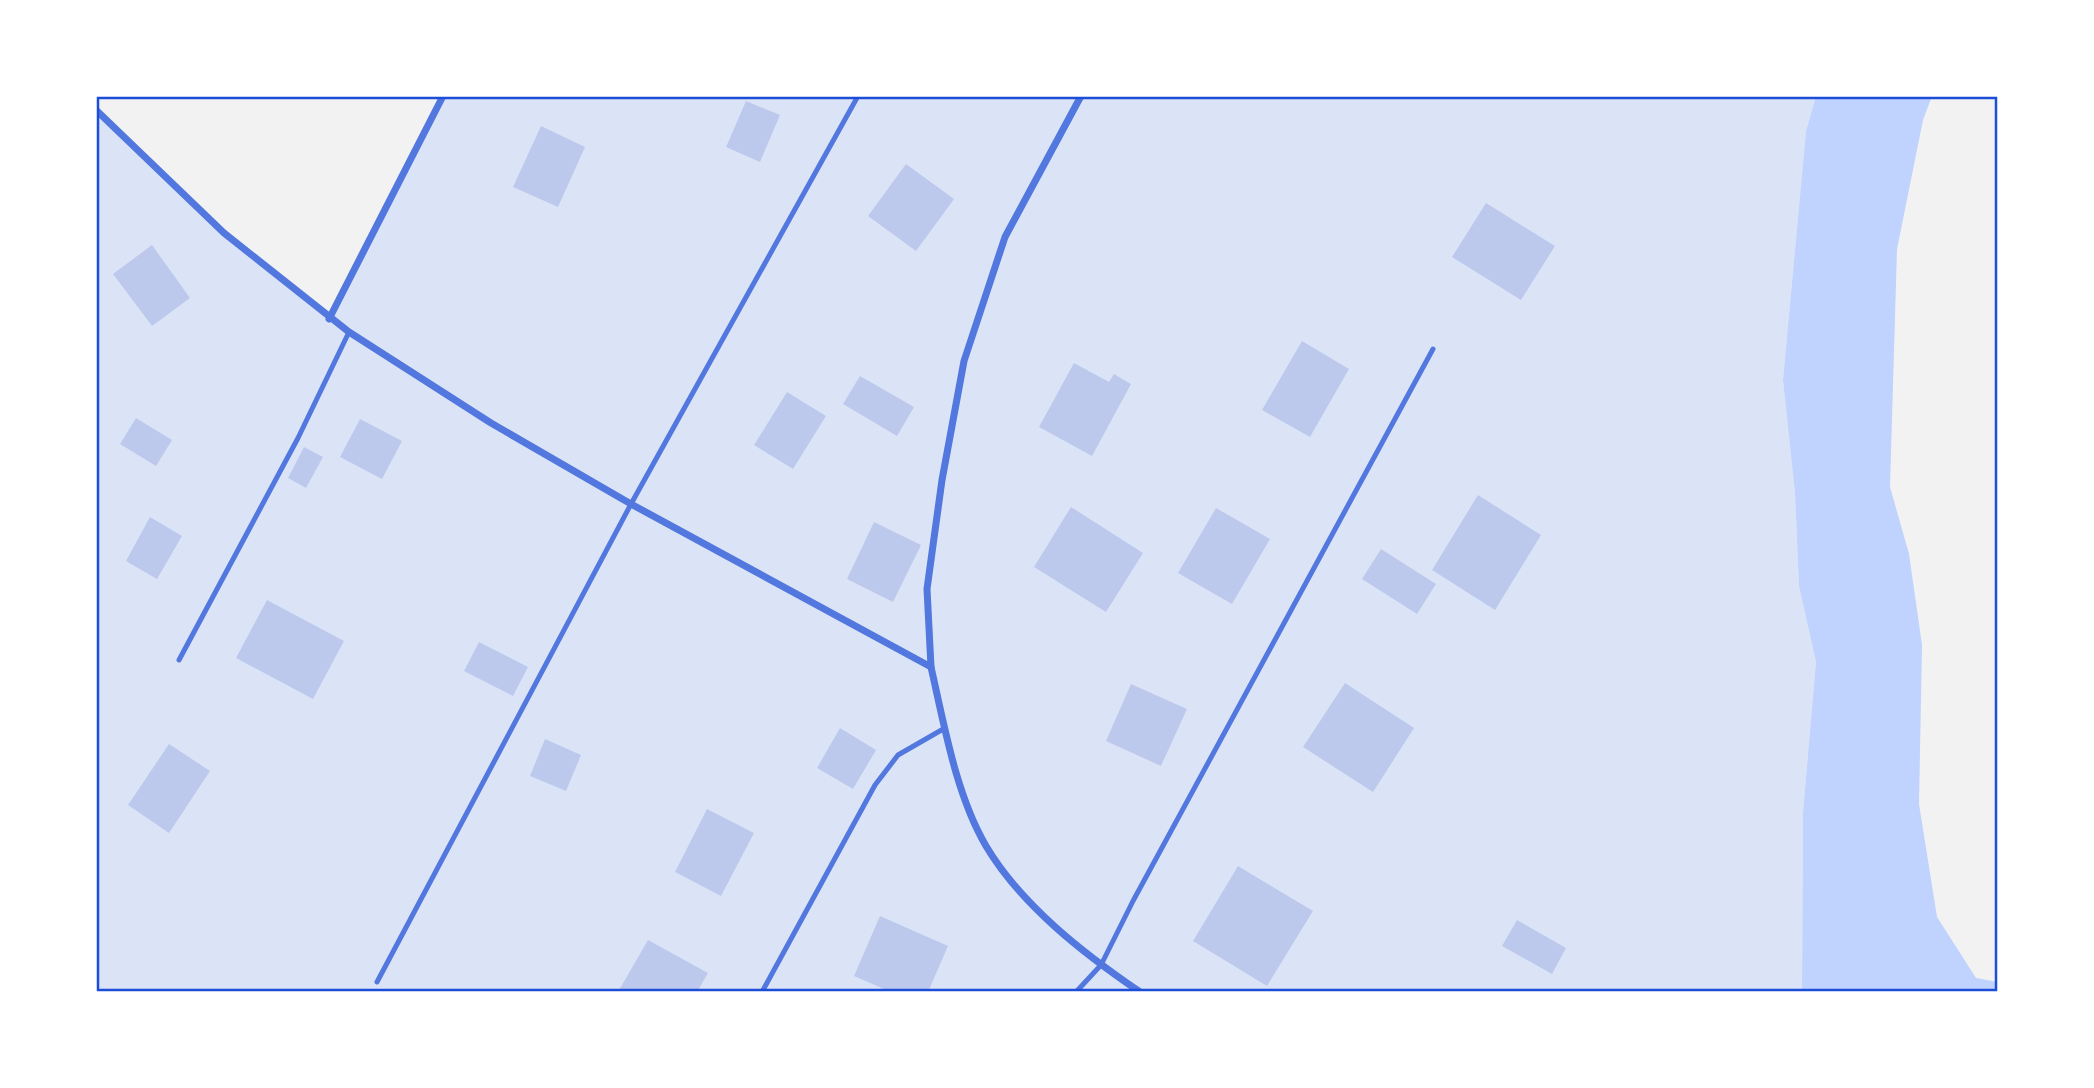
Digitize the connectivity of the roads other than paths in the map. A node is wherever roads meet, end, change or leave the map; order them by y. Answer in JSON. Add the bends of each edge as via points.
{"nodes":[{"id":1,"x":443,"y":96,"type":"edge"},
{"id":2,"x":858,"y":96,"type":"edge"},
{"id":3,"x":1082,"y":96,"type":"edge"},
{"id":4,"x":96,"y":110,"type":"edge"},
{"id":5,"x":329,"y":319,"type":"junction"},
{"id":6,"x":349,"y":332,"type":"junction"},
{"id":7,"x":1433,"y":349,"type":"dead end"},
{"id":8,"x":631,"y":504,"type":"junction"},
{"id":9,"x":179,"y":660,"type":"dead end"},
{"id":10,"x":932,"y":667,"type":"junction"},
{"id":11,"x":945,"y":728,"type":"junction"},
{"id":12,"x":1101,"y":965,"type":"junction"},
{"id":13,"x":377,"y":982,"type":"dead end"},
{"id":14,"x":762,"y":992,"type":"edge"},
{"id":15,"x":1076,"y":992,"type":"edge"},
{"id":16,"x":1140,"y":992,"type":"edge"}],
"edges":[{"from":1,"to":5,"type":"street"},
{"from":2,"to":8,"type":"lane"},
{"from":3,"to":10,"type":"street","via":[[1005,237],[964,361],[927,589]]},
{"from":4,"to":5,"type":"street","via":[[224,233]]},
{"from":5,"to":6,"type":"street"},
{"from":6,"to":8,"type":"street","via":[[491,423]]},
{"from":6,"to":9,"type":"lane"},
{"from":7,"to":12,"type":"lane"},
{"from":8,"to":10,"type":"street"},
{"from":8,"to":13,"type":"lane"},
{"from":10,"to":11,"type":"street"},
{"from":11,"to":12,"type":"street","via":[[954,768],[986,845],[1028,899]]},
{"from":11,"to":14,"type":"lane","via":[[898,755],[875,785]]},
{"from":12,"to":15,"type":"lane"},
{"from":12,"to":16,"type":"street"}]}
